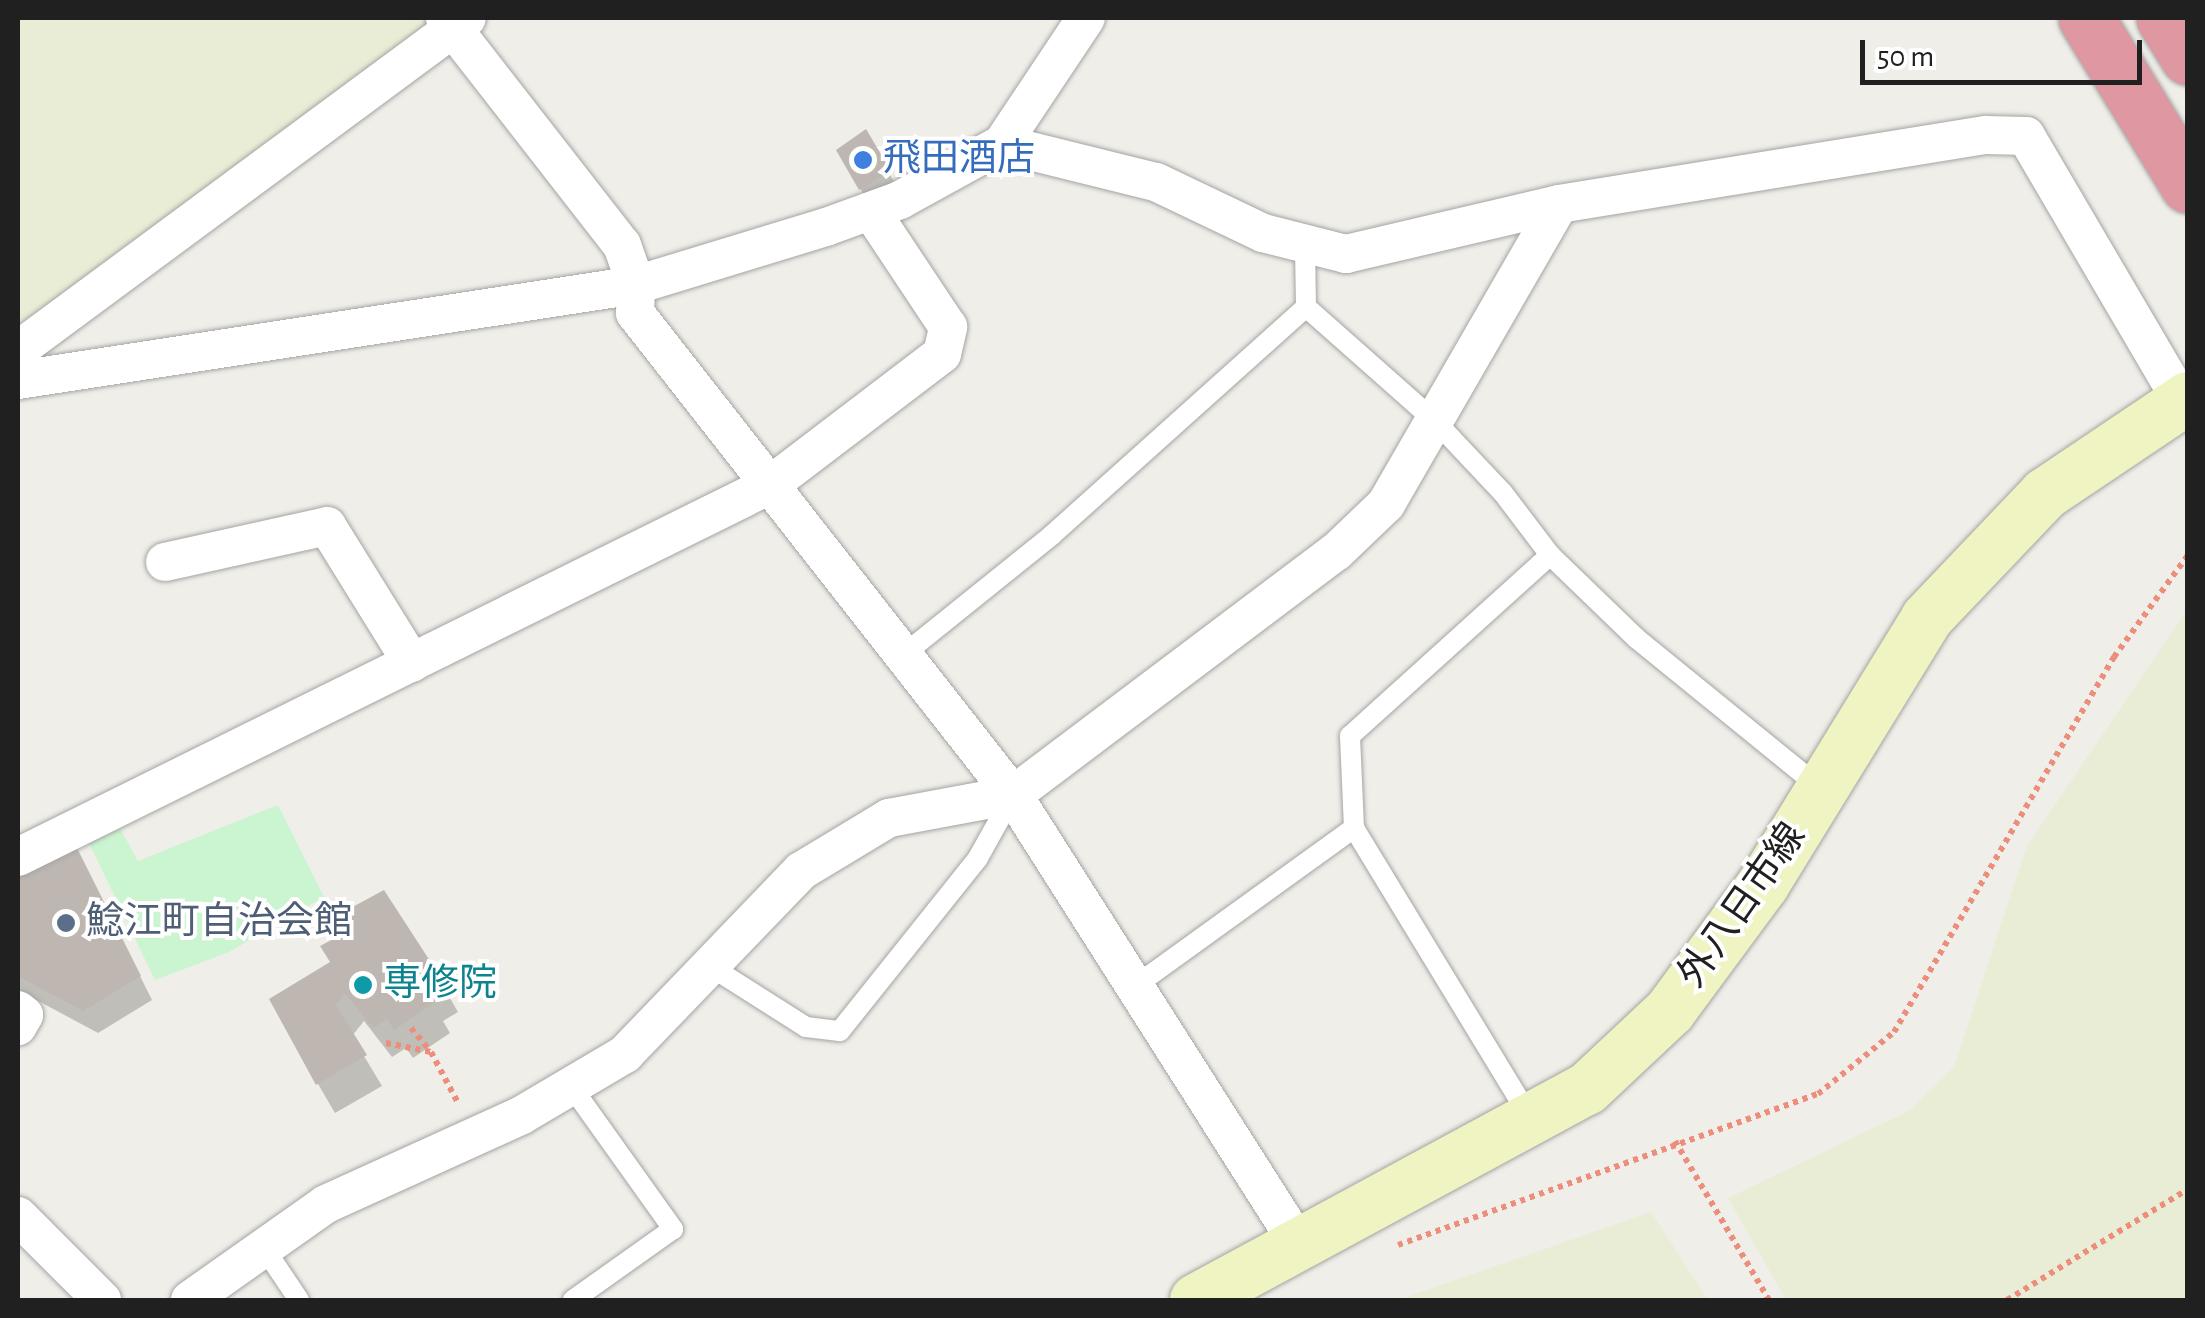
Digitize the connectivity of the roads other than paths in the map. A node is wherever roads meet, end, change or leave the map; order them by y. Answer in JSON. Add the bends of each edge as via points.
{"nodes":[{"id":1,"x":1086,"y":18,"type":"edge"},
{"id":2,"x":2086,"y":18,"type":"edge"},
{"id":3,"x":2164,"y":18,"type":"edge"},
{"id":4,"x":455,"y":21,"type":"edge"},
{"id":5,"x":2188,"y":57,"type":"edge"},
{"id":6,"x":1002,"y":144,"type":"junction"},
{"id":7,"x":2188,"y":186,"type":"edge"},
{"id":8,"x":1559,"y":204,"type":"junction"},
{"id":9,"x":871,"y":211,"type":"junction"},
{"id":10,"x":1305,"y":248,"type":"junction"},
{"id":11,"x":636,"y":284,"type":"junction"},
{"id":12,"x":1306,"y":307,"type":"junction"},
{"id":13,"x":18,"y":350,"type":"edge"},
{"id":14,"x":18,"y":380,"type":"edge"},
{"id":15,"x":2184,"y":400,"type":"edge"},
{"id":16,"x":1437,"y":423,"type":"junction"},
{"id":17,"x":770,"y":485,"type":"junction"},
{"id":18,"x":1550,"y":555,"type":"junction"},
{"id":19,"x":166,"y":562,"type":"dead end"},
{"id":20,"x":903,"y":654,"type":"junction"},
{"id":21,"x":412,"y":663,"type":"junction"},
{"id":22,"x":1822,"y":789,"type":"junction"},
{"id":23,"x":1013,"y":795,"type":"junction"},
{"id":24,"x":1354,"y":828,"type":"junction"},
{"id":25,"x":18,"y":857,"type":"edge"},
{"id":26,"x":713,"y":968,"type":"junction"},
{"id":27,"x":1135,"y":986,"type":"junction"},
{"id":28,"x":18,"y":1010,"type":"edge"},
{"id":29,"x":18,"y":1026,"type":"edge"},
{"id":30,"x":571,"y":1086,"type":"junction"},
{"id":31,"x":1534,"y":1122,"type":"junction"},
{"id":32,"x":18,"y":1216,"type":"edge"},
{"id":33,"x":1298,"y":1243,"type":"junction"},
{"id":34,"x":264,"y":1248,"type":"junction"},
{"id":35,"x":102,"y":1300,"type":"edge"},
{"id":36,"x":190,"y":1300,"type":"edge"},
{"id":37,"x":299,"y":1300,"type":"edge"},
{"id":38,"x":573,"y":1300,"type":"edge"},
{"id":39,"x":1196,"y":1300,"type":"edge"}],
"edges":[{"from":1,"to":6,"type":"street"},
{"from":2,"to":7,"type":"highway"},
{"from":3,"to":5,"type":"highway"},
{"from":4,"to":11,"type":"street","via":[[622,245]]},
{"from":4,"to":13,"type":"street"},
{"from":6,"to":9,"type":"street"},
{"from":6,"to":10,"type":"street","via":[[1156,182]]},
{"from":8,"to":10,"type":"street","via":[[1346,254]]},
{"from":8,"to":15,"type":"street","via":[[1986,135],[2026,136]]},
{"from":8,"to":16,"type":"street"},
{"from":9,"to":11,"type":"street"},
{"from":9,"to":17,"type":"street","via":[[948,327],[942,354]]},
{"from":10,"to":12,"type":"lane"},
{"from":11,"to":14,"type":"street"},
{"from":11,"to":17,"type":"street","via":[[635,313]]},
{"from":12,"to":16,"type":"lane"},
{"from":12,"to":20,"type":"lane","via":[[1052,535]]},
{"from":15,"to":22,"type":"main road","name":"外八日市線","via":[[2045,494],[1928,618]]},
{"from":16,"to":18,"type":"lane","via":[[1503,492]]},
{"from":16,"to":23,"type":"street","via":[[1386,504],[1336,552]]},
{"from":17,"to":20,"type":"street"},
{"from":17,"to":21,"type":"street"},
{"from":18,"to":22,"type":"lane","via":[[1636,638]]},
{"from":18,"to":24,"type":"lane","via":[[1350,736]]},
{"from":19,"to":21,"type":"street","via":[[328,526]]},
{"from":20,"to":23,"type":"street"},
{"from":21,"to":25,"type":"street"},
{"from":22,"to":31,"type":"main road","name":"外八日市線","via":[[1763,885],[1670,1011],[1587,1089]]},
{"from":23,"to":26,"type":"street","via":[[888,818],[801,871]]},
{"from":23,"to":26,"type":"lane","via":[[978,858],[840,1031],[806,1026]]},
{"from":23,"to":27,"type":"street"},
{"from":24,"to":27,"type":"lane"},
{"from":24,"to":31,"type":"lane"},
{"from":26,"to":30,"type":"street","via":[[625,1054]]},
{"from":27,"to":33,"type":"street"},
{"from":28,"to":29,"type":"street","via":[[24,1015]]},
{"from":30,"to":34,"type":"street","via":[[326,1204]]},
{"from":30,"to":38,"type":"lane","via":[[673,1229]]},
{"from":31,"to":33,"type":"main road","name":"外八日市線"},
{"from":32,"to":35,"type":"street"},
{"from":33,"to":39,"type":"main road","name":"外八日市線"},
{"from":34,"to":36,"type":"street"},
{"from":34,"to":37,"type":"lane"}]}
